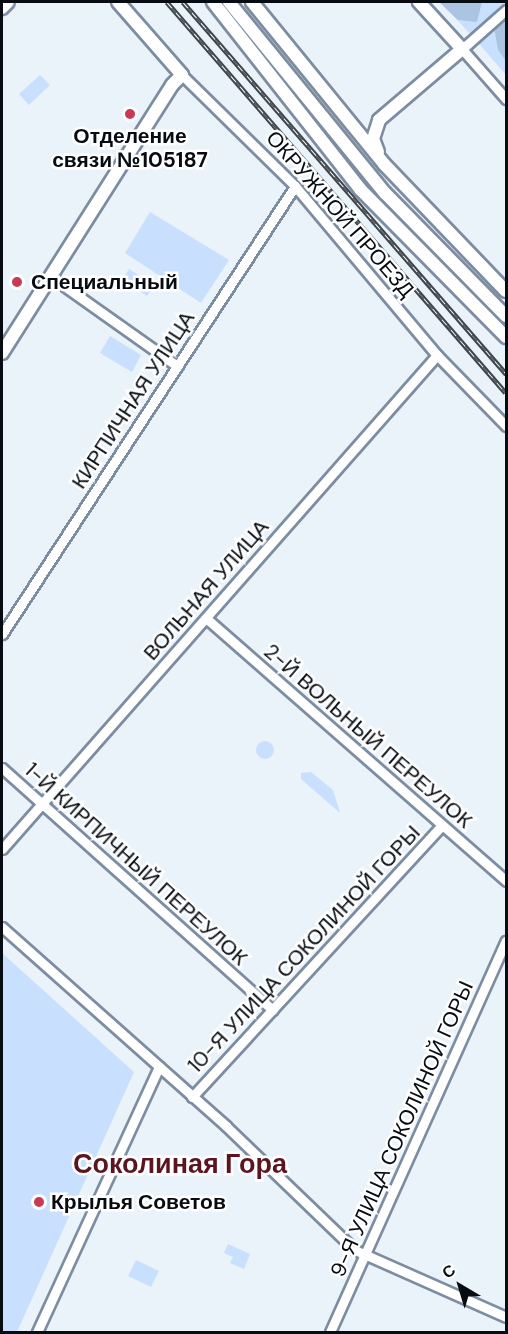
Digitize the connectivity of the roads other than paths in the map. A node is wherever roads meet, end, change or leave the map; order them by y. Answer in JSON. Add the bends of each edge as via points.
{"nodes":[{"id":1,"x":8,"y":2,"type":"edge"},
{"id":2,"x":118,"y":2,"type":"edge"},
{"id":3,"x":213,"y":2,"type":"edge"},
{"id":4,"x":229,"y":2,"type":"edge"},
{"id":5,"x":252,"y":2,"type":"edge"},
{"id":6,"x":419,"y":2,"type":"edge"},
{"id":7,"x":2,"y":8,"type":"edge"},
{"id":8,"x":507,"y":10,"type":"edge"},
{"id":9,"x":462,"y":49,"type":"junction"},
{"id":10,"x":182,"y":75,"type":"junction"},
{"id":11,"x":507,"y":99,"type":"edge"},
{"id":12,"x":384,"y":164,"type":"junction"},
{"id":13,"x":295,"y":186,"type":"junction"},
{"id":14,"x":50,"y":276,"type":"junction"},
{"id":15,"x":507,"y":291,"type":"edge"},
{"id":16,"x":507,"y":316,"type":"edge"},
{"id":17,"x":507,"y":337,"type":"edge"},
{"id":18,"x":2,"y":353,"type":"edge"},
{"id":19,"x":437,"y":355,"type":"junction"},
{"id":20,"x":177,"y":366,"type":"junction"},
{"id":21,"x":507,"y":426,"type":"edge"},
{"id":22,"x":206,"y":618,"type":"junction"},
{"id":23,"x":2,"y":634,"type":"edge"},
{"id":24,"x":2,"y":768,"type":"edge"},
{"id":25,"x":42,"y":803,"type":"junction"},
{"id":26,"x":442,"y":825,"type":"junction"},
{"id":27,"x":2,"y":849,"type":"edge"},
{"id":28,"x":507,"y":881,"type":"edge"},
{"id":29,"x":2,"y":927,"type":"edge"},
{"id":30,"x":507,"y":940,"type":"edge"},
{"id":31,"x":273,"y":1010,"type":"junction"},
{"id":32,"x":159,"y":1067,"type":"junction"},
{"id":33,"x":192,"y":1097,"type":"junction"},
{"id":34,"x":366,"y":1254,"type":"junction"},
{"id":35,"x":507,"y":1317,"type":"edge"},
{"id":36,"x":38,"y":1332,"type":"edge"},
{"id":37,"x":330,"y":1332,"type":"edge"}],
"edges":[{"from":1,"to":7,"type":"main road"},
{"from":2,"to":10,"type":"main road","name":"ОКРУЖНОЙ ПРОЕЗД"},
{"from":3,"to":17,"type":"main road","via":[[360,189]]},
{"from":4,"to":16,"type":"main road","via":[[385,193]]},
{"from":5,"to":12,"type":"main road"},
{"from":6,"to":9,"type":"main road"},
{"from":8,"to":9,"type":"street"},
{"from":9,"to":11,"type":"street"},
{"from":9,"to":12,"type":"main road","via":[[379,120],[373,139]]},
{"from":10,"to":13,"type":"street","name":"ОКРУЖНОЙ ПРОЕЗД"},
{"from":10,"to":14,"type":"main road"},
{"from":12,"to":15,"type":"main road"},
{"from":13,"to":19,"type":"street","name":"ОКРУЖНОЙ ПРОЕЗД"},
{"from":13,"to":20,"type":"street","name":"КИРПИЧНАЯ УЛИЦА"},
{"from":14,"to":18,"type":"main road"},
{"from":14,"to":20,"type":"street"},
{"from":19,"to":21,"type":"street","name":"ОКРУЖНОЙ ПРОЕЗД"},
{"from":19,"to":22,"type":"street","name":"ВОЛЬНАЯ УЛИЦА"},
{"from":20,"to":23,"type":"street","name":"КИРПИЧНАЯ УЛИЦА"},
{"from":22,"to":25,"type":"street","name":"ВОЛЬНАЯ УЛИЦА"},
{"from":22,"to":26,"type":"street","name":"2-Й ВОЛЬНЫЙ ПЕРЕУЛОК"},
{"from":24,"to":25,"type":"street","name":"1-Й КИРПИЧНЫЙ ПЕРЕУЛОК"},
{"from":25,"to":27,"type":"street","name":"ВОЛЬНАЯ УЛИЦА"},
{"from":25,"to":31,"type":"street","name":"1-Й КИРПИЧНЫЙ ПЕРЕУЛОК"},
{"from":26,"to":28,"type":"street","name":"2-Й ВОЛЬНЫЙ ПЕРЕУЛОК"},
{"from":26,"to":31,"type":"street","name":"10-Я УЛИЦА СОКОЛИНОЙ ГОРЫ"},
{"from":29,"to":32,"type":"street"},
{"from":30,"to":34,"type":"street","name":"9-Я УЛИЦА СОКОЛИНОЙ ГОРЫ"},
{"from":31,"to":33,"type":"street","name":"10-Я УЛИЦА СОКОЛИНОЙ ГОРЫ"},
{"from":32,"to":33,"type":"street"},
{"from":32,"to":36,"type":"street","name":"10-Я УЛИЦА СОКОЛИНОЙ ГОРЫ"},
{"from":33,"to":34,"type":"street","via":[[355,1250]]},
{"from":34,"to":35,"type":"street"},
{"from":34,"to":37,"type":"street","name":"9-Я УЛИЦА СОКОЛИНОЙ ГОРЫ"}]}
